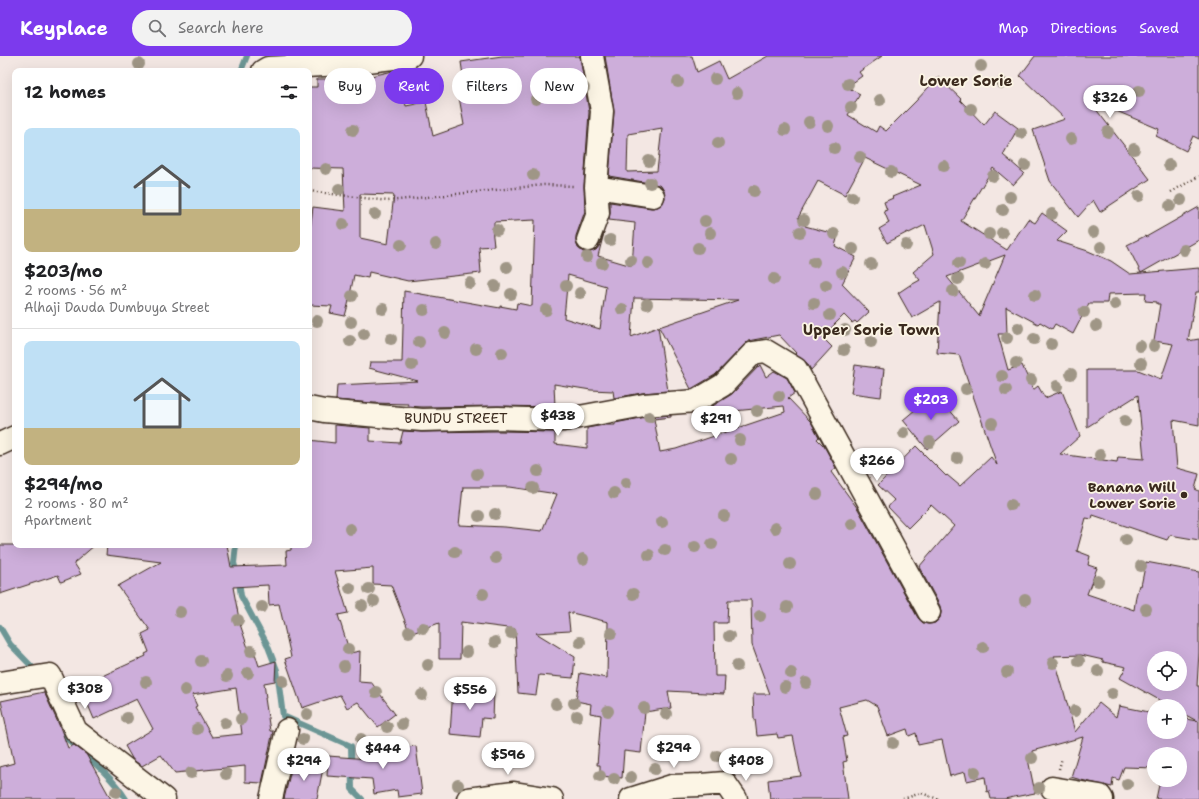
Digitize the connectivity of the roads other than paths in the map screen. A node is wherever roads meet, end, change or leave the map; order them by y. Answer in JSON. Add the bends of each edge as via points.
{"nodes":[{"id":1,"x":410,"y":56,"type":"edge"},
{"id":2,"x":592,"y":56,"type":"edge"},
{"id":3,"x":268,"y":68,"type":"edge"},
{"id":4,"x":596,"y":187,"type":"junction"},
{"id":5,"x":653,"y":196,"type":"dead end"},
{"id":6,"x":588,"y":240,"type":"dead end"},
{"id":7,"x":312,"y":409,"type":"edge"},
{"id":8,"x":12,"y":438,"type":"edge"},
{"id":9,"x":0,"y":444,"type":"edge"},
{"id":10,"x":929,"y":612,"type":"dead end"},
{"id":11,"x":0,"y":683,"type":"edge"},
{"id":12,"x":287,"y":730,"type":"dead end"},
{"id":13,"x":1052,"y":788,"type":"dead end"},
{"id":14,"x":731,"y":791,"type":"edge"},
{"id":15,"x":164,"y":799,"type":"edge"},
{"id":16,"x":271,"y":799,"type":"edge"},
{"id":17,"x":468,"y":799,"type":"edge"},
{"id":18,"x":552,"y":799,"type":"edge"},
{"id":19,"x":631,"y":799,"type":"edge"},
{"id":20,"x":1102,"y":799,"type":"edge"}],
"edges":[{"from":1,"to":3,"type":"street","via":[[342,64]]},
{"from":2,"to":4,"type":"street","via":[[602,111]]},
{"from":4,"to":5,"type":"street"},
{"from":4,"to":6,"type":"street","via":[[598,213]]},
{"from":7,"to":10,"type":"street","name":"BUNDU STREET","via":[[422,420],[563,420],[644,404],[696,401],[723,385],[753,353],[766,351],[796,369]]},
{"from":8,"to":9,"type":"street"},
{"from":11,"to":15,"type":"street","via":[[50,675],[76,732]]},
{"from":12,"to":16,"type":"street"},
{"from":13,"to":20,"type":"street","via":[[1100,796]]},
{"from":14,"to":19,"type":"street","via":[[701,785],[672,786]]},
{"from":17,"to":18,"type":"street","via":[[514,793]]}]}
